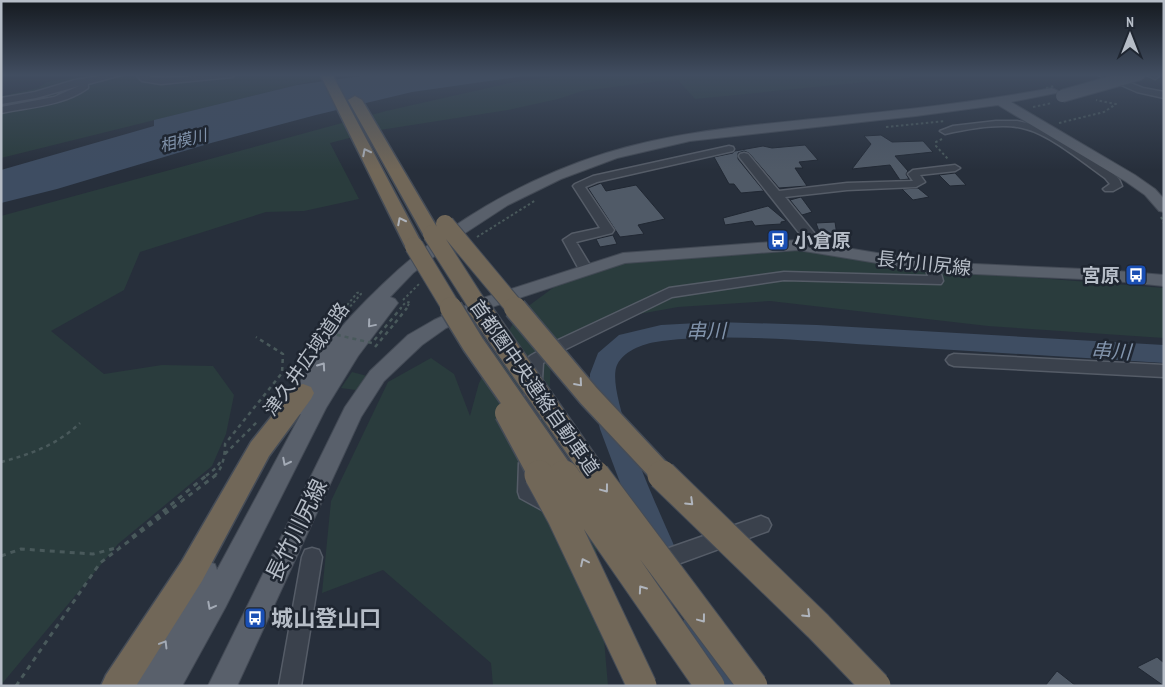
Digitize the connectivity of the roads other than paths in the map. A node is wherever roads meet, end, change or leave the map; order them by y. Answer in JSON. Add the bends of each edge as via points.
{"nodes":[{"id":1,"x":18,"y":106,"type":"edge"},
{"id":2,"x":342,"y":106,"type":"edge"},
{"id":3,"x":358,"y":106,"type":"edge"},
{"id":4,"x":986,"y":106,"type":"edge"},
{"id":5,"x":995,"y":106,"type":"edge"},
{"id":6,"x":1008,"y":106,"type":"edge"},
{"id":7,"x":1,"y":110,"type":"edge"},
{"id":8,"x":945,"y":126,"type":"road end"},
{"id":9,"x":729,"y":149,"type":"dead end"},
{"id":10,"x":1078,"y":151,"type":"junction"},
{"id":11,"x":744,"y":156,"type":"dead end"},
{"id":12,"x":955,"y":168,"type":"road end"},
{"id":13,"x":1109,"y":189,"type":"dead end"},
{"id":14,"x":777,"y":195,"type":"junction"},
{"id":15,"x":1164,"y":208,"type":"edge"},
{"id":16,"x":438,"y":229,"type":"junction"},
{"id":17,"x":817,"y":246,"type":"junction"},
{"id":18,"x":932,"y":267,"type":"junction"},
{"id":19,"x":586,"y":270,"type":"junction"},
{"id":20,"x":1164,"y":281,"type":"edge"},
{"id":21,"x":473,"y":344,"type":"junction"},
{"id":22,"x":954,"y":360,"type":"dead end"},
{"id":23,"x":1164,"y":371,"type":"edge"},
{"id":24,"x":303,"y":393,"type":"junction"},
{"id":25,"x":761,"y":525,"type":"dead end"},
{"id":26,"x":312,"y":557,"type":"dead end"},
{"id":27,"x":117,"y":686,"type":"edge"},
{"id":28,"x":139,"y":686,"type":"edge"},
{"id":29,"x":166,"y":686,"type":"edge"},
{"id":30,"x":222,"y":686,"type":"edge"},
{"id":31,"x":290,"y":686,"type":"edge"},
{"id":32,"x":642,"y":686,"type":"edge"},
{"id":33,"x":710,"y":686,"type":"edge"},
{"id":34,"x":753,"y":686,"type":"edge"},
{"id":35,"x":876,"y":686,"type":"edge"}],
"edges":[{"from":1,"to":7,"type":"street"},
{"from":21,"to":2,"type":"highway","name":"首都圏中央連絡自動車道","one_way":true,"bridge":true,"via":[[414,246]]},
{"from":3,"to":16,"type":"highway","name":"首都圏中央連絡自動車道","via":[[388,159]]},
{"from":24,"to":4,"type":"main road","name":"津久井広域道路","one_way":true,"via":[[353,325],[402,273],[470,220],[551,177],[614,154],[689,137]]},
{"from":5,"to":29,"type":"main road","name":"津久井広域道路","one_way":true,"via":[[930,119],[722,139],[664,149],[609,163],[573,177],[520,201],[478,227],[399,292],[341,365],[307,420],[198,631]]},
{"from":6,"to":10,"type":"main road"},
{"from":8,"to":10,"type":"street","via":[[1026,124]]},
{"from":9,"to":19,"type":"street","via":[[594,179],[579,186],[608,230],[569,240]]},
{"from":10,"to":13,"type":"street","via":[[1115,182],[1116,186]]},
{"from":10,"to":15,"type":"main road","via":[[1136,182]]},
{"from":11,"to":14,"type":"street"},
{"from":12,"to":14,"type":"street","via":[[916,172],[914,174],[920,182],[916,184],[869,184]]},
{"from":14,"to":17,"type":"street"},
{"from":16,"to":34,"type":"highway","name":"首都圏中央連絡自動車道","one_way":true,"bridge":true,"via":[[496,335],[591,470]]},
{"from":16,"to":35,"type":"highway","one_way":true,"bridge":true,"via":[[638,450],[843,649]]},
{"from":17,"to":18,"type":"main road","name":"長竹川尻線"},
{"from":17,"to":19,"type":"main road","name":"長竹川尻線","via":[[642,255]]},
{"from":18,"to":20,"type":"main road","name":"長竹川尻線","via":[[1091,274]]},
{"from":18,"to":25,"type":"street","via":[[936,281],[784,276],[669,293],[535,360],[526,492],[650,564]]},
{"from":19,"to":30,"type":"main road","name":"長竹川尻線","via":[[466,311],[429,331],[398,354],[352,413]]},
{"from":32,"to":21,"type":"highway","one_way":true,"bridge":true,"via":[[562,517],[506,414]]},
{"from":33,"to":21,"type":"highway","name":"首都圏中央連絡自動車道","one_way":true,"bridge":true},
{"from":22,"to":23,"type":"street"},
{"from":24,"to":27,"type":"highway","via":[[260,449],[192,571]]},
{"from":28,"to":24,"type":"main road","name":"津久井広域道路","one_way":true,"via":[[206,573]]},
{"from":26,"to":31,"type":"street"}]}
